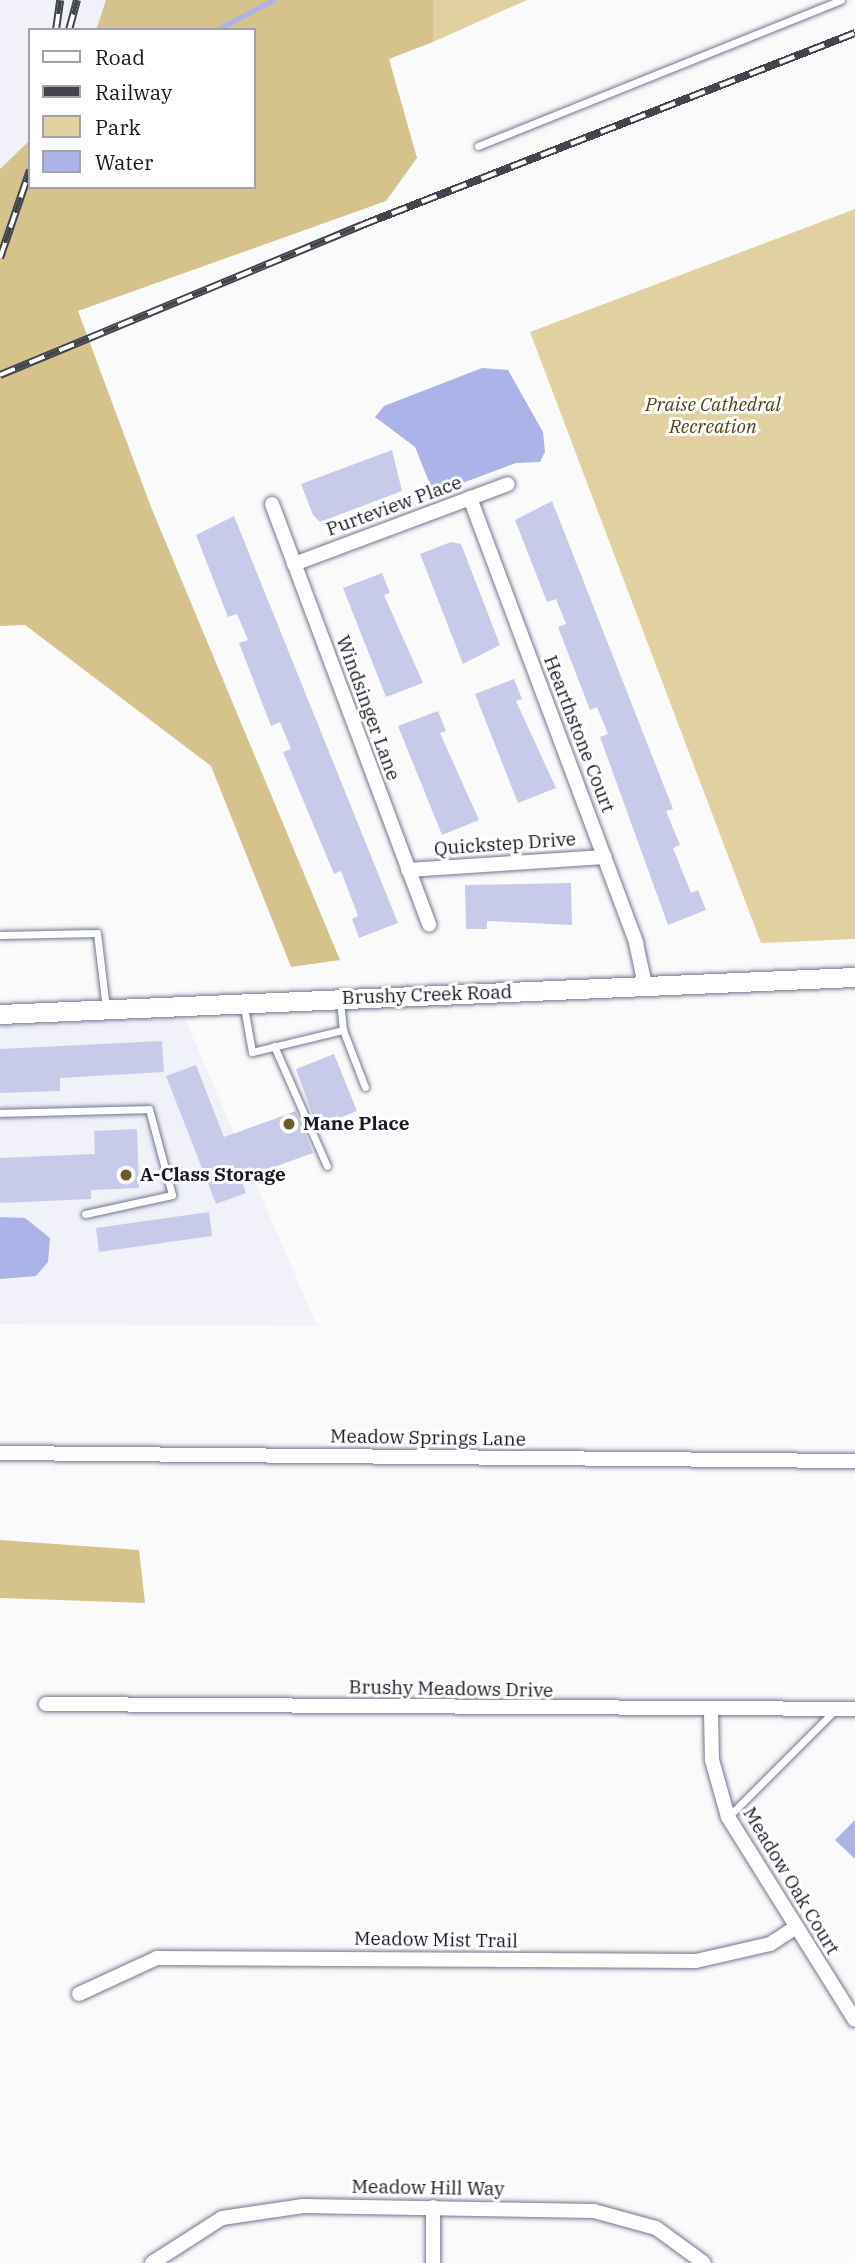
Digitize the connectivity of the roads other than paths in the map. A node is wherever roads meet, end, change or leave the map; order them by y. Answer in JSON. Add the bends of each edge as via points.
{"nodes":[{"id":1,"x":841,"y":0,"type":"edge"},
{"id":2,"x":478,"y":146,"type":"dead end"},
{"id":3,"x":508,"y":484,"type":"dead end"},
{"id":4,"x":470,"y":498,"type":"junction"},
{"id":5,"x":272,"y":504,"type":"dead end"},
{"id":6,"x":293,"y":564,"type":"junction"},
{"id":7,"x":605,"y":857,"type":"junction"},
{"id":8,"x":408,"y":870,"type":"junction"},
{"id":9,"x":429,"y":925,"type":"dead end"},
{"id":10,"x":0,"y":935,"type":"edge"},
{"id":11,"x":855,"y":977,"type":"edge"},
{"id":12,"x":645,"y":985,"type":"junction"},
{"id":13,"x":340,"y":998,"type":"junction"},
{"id":14,"x":243,"y":1003,"type":"junction"},
{"id":15,"x":106,"y":1009,"type":"junction"},
{"id":16,"x":0,"y":1014,"type":"edge"},
{"id":17,"x":343,"y":1030,"type":"junction"},
{"id":18,"x":274,"y":1046,"type":"junction"},
{"id":19,"x":365,"y":1087,"type":"dead end"},
{"id":20,"x":0,"y":1113,"type":"edge"},
{"id":21,"x":327,"y":1166,"type":"dead end"},
{"id":22,"x":85,"y":1214,"type":"dead end"},
{"id":23,"x":0,"y":1453,"type":"edge"},
{"id":24,"x":855,"y":1461,"type":"edge"},
{"id":25,"x":46,"y":1704,"type":"dead end"},
{"id":26,"x":855,"y":1709,"type":"edge"},
{"id":27,"x":834,"y":1712,"type":"junction"},
{"id":28,"x":711,"y":1713,"type":"junction"},
{"id":29,"x":728,"y":1817,"type":"junction"},
{"id":30,"x":795,"y":1928,"type":"junction"},
{"id":31,"x":79,"y":1994,"type":"dead end"},
{"id":32,"x":855,"y":2020,"type":"edge"},
{"id":33,"x":433,"y":2207,"type":"junction"},
{"id":34,"x":152,"y":2263,"type":"edge"},
{"id":35,"x":433,"y":2263,"type":"edge"},
{"id":36,"x":704,"y":2263,"type":"edge"}],
"edges":[{"from":1,"to":2,"type":"lane"},
{"from":3,"to":4,"type":"street","name":"Purteview Place"},
{"from":4,"to":6,"type":"street","name":"Purteview Place"},
{"from":4,"to":7,"type":"street","name":"Hearthstone Court"},
{"from":5,"to":6,"type":"street","name":"Windsinger Lane"},
{"from":6,"to":8,"type":"street","name":"Windsinger Lane"},
{"from":7,"to":8,"type":"street","name":"Quickstep Drive"},
{"from":7,"to":12,"type":"street","name":"Hearthstone Court"},
{"from":8,"to":9,"type":"street","name":"Windsinger Lane"},
{"from":10,"to":15,"type":"lane","via":[[97,933]]},
{"from":11,"to":12,"type":"main road","name":"Brushy Creek Road"},
{"from":12,"to":13,"type":"main road","name":"Brushy Creek Road"},
{"from":13,"to":14,"type":"main road","name":"Brushy Creek Road"},
{"from":13,"to":17,"type":"lane"},
{"from":14,"to":15,"type":"main road","name":"Brushy Creek Road"},
{"from":14,"to":18,"type":"lane","via":[[252,1052]]},
{"from":15,"to":16,"type":"main road","name":"Brushy Creek Road"},
{"from":17,"to":18,"type":"lane"},
{"from":17,"to":19,"type":"lane"},
{"from":18,"to":21,"type":"lane"},
{"from":20,"to":22,"type":"lane","via":[[149,1109],[172,1195]]},
{"from":23,"to":24,"type":"street","name":"Meadow Springs Lane"},
{"from":25,"to":28,"type":"street","name":"Brushy Meadows Drive"},
{"from":26,"to":27,"type":"street","name":"Brushy Meadows Drive"},
{"from":27,"to":28,"type":"street","name":"Brushy Meadows Drive"},
{"from":27,"to":29,"type":"lane"},
{"from":28,"to":29,"type":"street","name":"Meadow Oak Court","via":[[712,1760]]},
{"from":29,"to":30,"type":"street","name":"Meadow Oak Court"},
{"from":30,"to":31,"type":"street","name":"Meadow Mist Trail","via":[[770,1944],[696,1961],[165,1957],[133,1964]]},
{"from":30,"to":32,"type":"street","name":"Meadow Oak Court"},
{"from":33,"to":34,"type":"street","name":"Meadow Hill Way","via":[[248,2210],[196,2231]]},
{"from":33,"to":35,"type":"street"},
{"from":33,"to":36,"type":"street","name":"Meadow Hill Way","via":[[616,2215],[665,2233]]}]}
